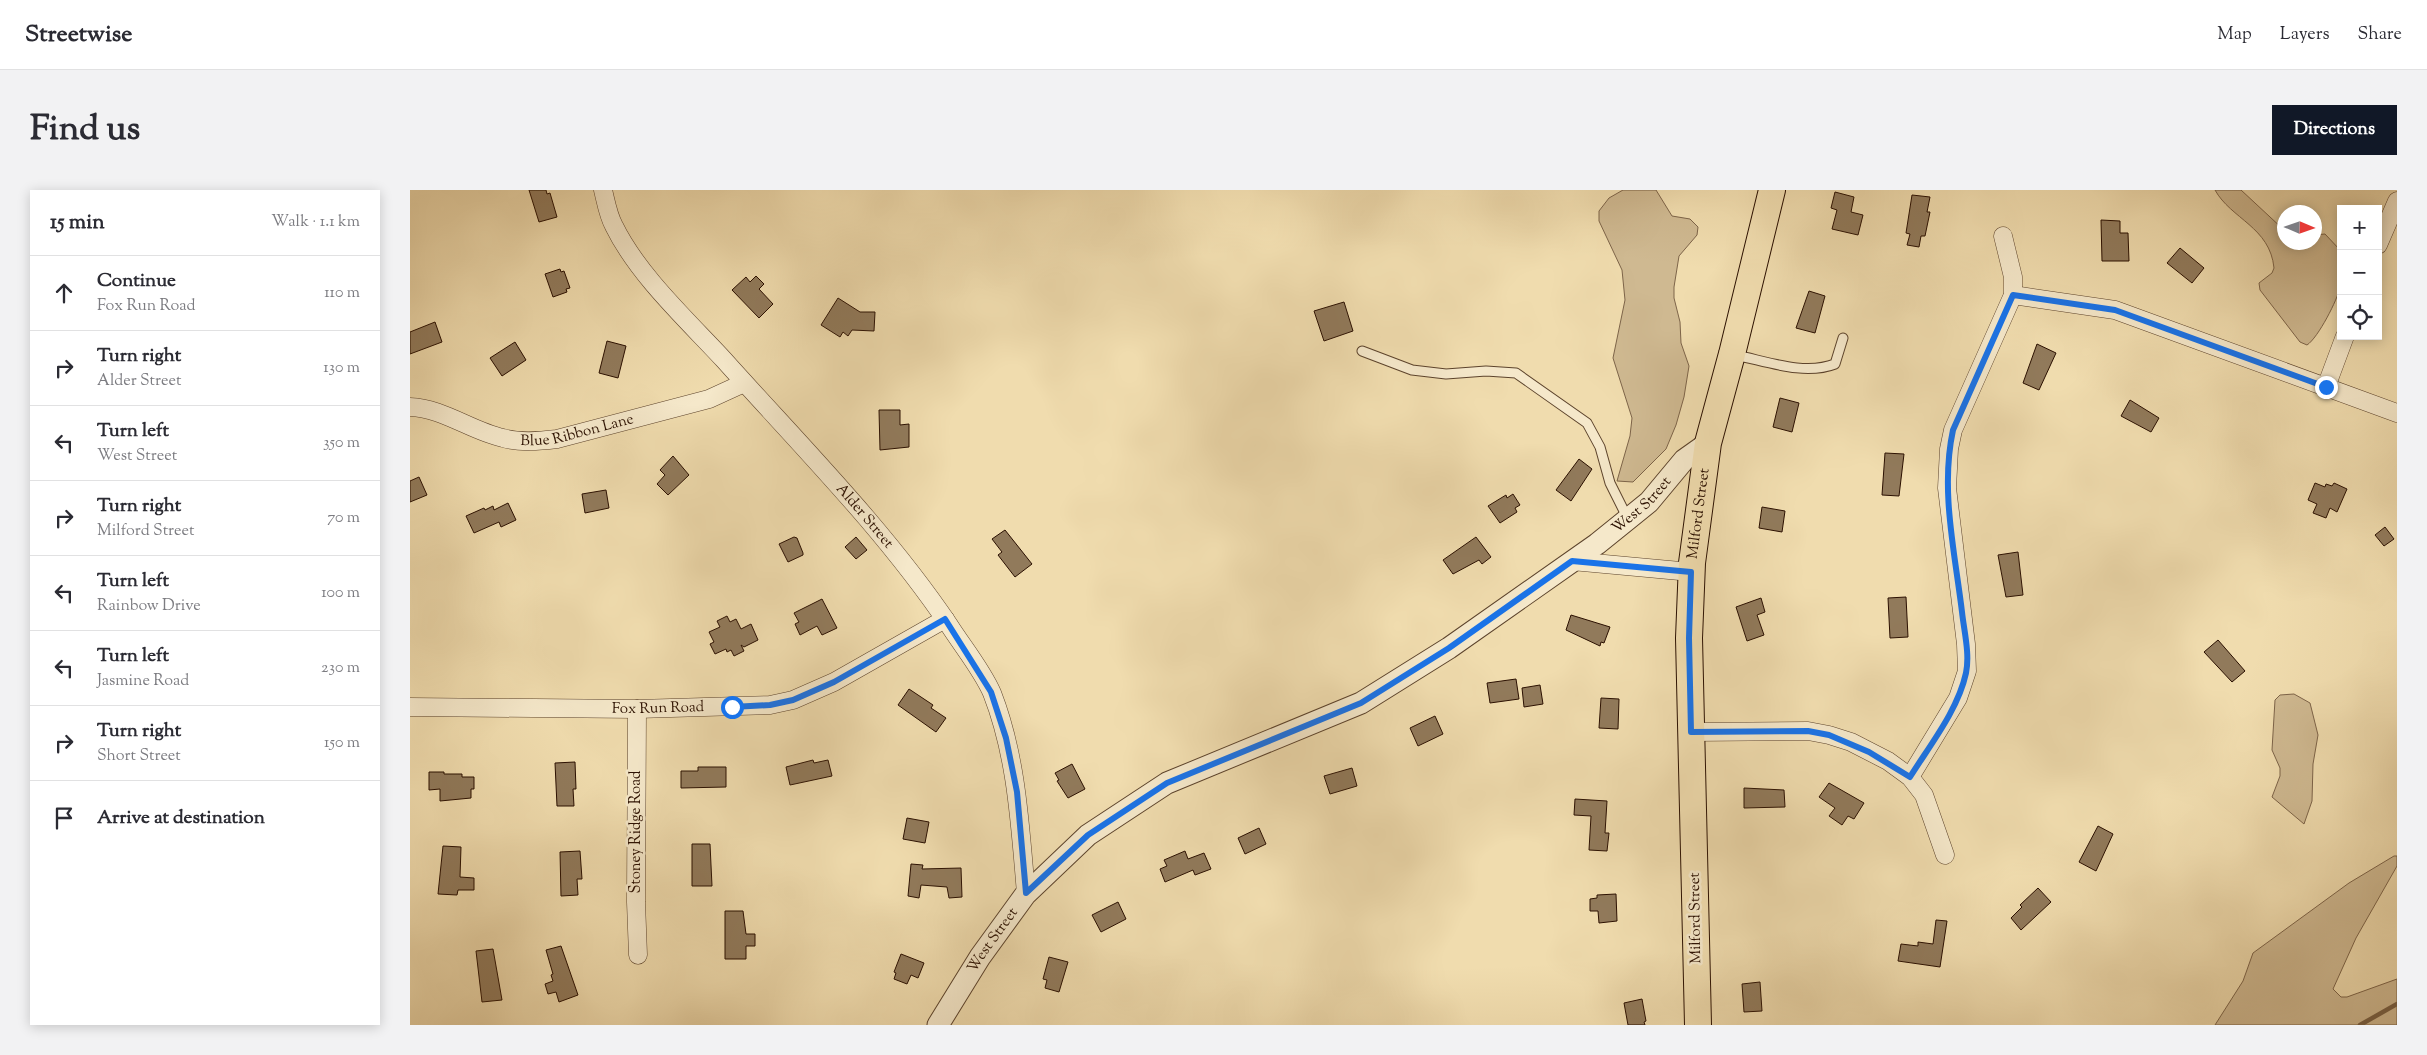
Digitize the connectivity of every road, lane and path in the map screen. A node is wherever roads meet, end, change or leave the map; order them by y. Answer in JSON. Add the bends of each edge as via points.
{"nodes":[{"id":1,"x":602,"y":190,"type":"edge"},
{"id":2,"x":1772,"y":190,"type":"edge"},
{"id":3,"x":2397,"y":202,"type":"edge"},
{"id":4,"x":2003,"y":236,"type":"dead end"},
{"id":5,"x":2382,"y":236,"type":"edge"},
{"id":6,"x":2013,"y":295,"type":"junction"},
{"id":7,"x":1843,"y":338,"type":"dead end"},
{"id":8,"x":2344,"y":340,"type":"edge"},
{"id":9,"x":1362,"y":351,"type":"dead end"},
{"id":10,"x":1732,"y":354,"type":"junction"},
{"id":11,"x":744,"y":383,"type":"junction"},
{"id":12,"x":2326,"y":387,"type":"junction"},
{"id":13,"x":410,"y":407,"type":"edge"},
{"id":14,"x":2397,"y":413,"type":"edge"},
{"id":15,"x":1708,"y":443,"type":"junction"},
{"id":16,"x":1628,"y":520,"type":"junction"},
{"id":17,"x":1572,"y":561,"type":"junction"},
{"id":18,"x":1691,"y":572,"type":"junction"},
{"id":19,"x":945,"y":619,"type":"junction"},
{"id":20,"x":410,"y":707,"type":"edge"},
{"id":21,"x":637,"y":709,"type":"junction"},
{"id":22,"x":1691,"y":732,"type":"junction"},
{"id":23,"x":1910,"y":777,"type":"junction"},
{"id":24,"x":1945,"y":855,"type":"dead end"},
{"id":25,"x":1026,"y":893,"type":"junction"},
{"id":26,"x":638,"y":955,"type":"dead end"},
{"id":27,"x":938,"y":1025,"type":"edge"},
{"id":28,"x":1698,"y":1025,"type":"edge"}],
"edges":[{"from":1,"to":11,"type":"street","name":"Alder Street","via":[[612,224],[624,244]]},
{"from":2,"to":10,"type":"main road","name":"Milford Street"},
{"from":3,"to":5,"type":"street"},
{"from":4,"to":6,"type":"street","via":[[2013,277]]},
{"from":6,"to":12,"type":"street","via":[[2115,310]]},
{"from":6,"to":23,"type":"street","via":[[1953,430],[1949,449],[1947,488],[1967,671],[1958,698]]},
{"from":7,"to":10,"type":"lane","via":[[1835,364],[1822,369],[1797,368]]},
{"from":8,"to":12,"type":"street"},
{"from":9,"to":16,"type":"lane","via":[[1412,370],[1446,374],[1516,373],[1587,423],[1600,447],[1610,483]]},
{"from":10,"to":15,"type":"main road","name":"Milford Street"},
{"from":11,"to":13,"type":"street","name":"Blue Ribbon Lane","via":[[709,399],[541,441],[503,438],[438,413]]},
{"from":11,"to":19,"type":"street","name":"Alder Street","via":[[900,556]]},
{"from":12,"to":14,"type":"street"},
{"from":15,"to":16,"type":"street","name":"West Street","via":[[1684,460],[1650,502]]},
{"from":15,"to":18,"type":"main road","name":"Milford Street"},
{"from":16,"to":17,"type":"street","name":"West Street"},
{"from":17,"to":18,"type":"street"},
{"from":17,"to":25,"type":"street","name":"West Street","via":[[1449,648],[1361,703],[1167,783],[1088,835]]},
{"from":18,"to":22,"type":"main road","name":"Milford Street"},
{"from":19,"to":21,"type":"street","name":"Fox Run Road","via":[[834,682],[793,700],[751,706]]},
{"from":19,"to":25,"type":"street","name":"Alder Street","via":[[991,692],[1006,738],[1017,792]]},
{"from":20,"to":21,"type":"street","name":"Fox Run Road"},
{"from":21,"to":26,"type":"street","name":"Stoney Ridge Road"},
{"from":22,"to":23,"type":"street","via":[[1808,731],[1829,735],[1869,752]]},
{"from":22,"to":28,"type":"main road","name":"Milford Street"},
{"from":23,"to":24,"type":"street","via":[[1924,796]]},
{"from":25,"to":27,"type":"street","name":"West Street","via":[[980,957]]}]}
